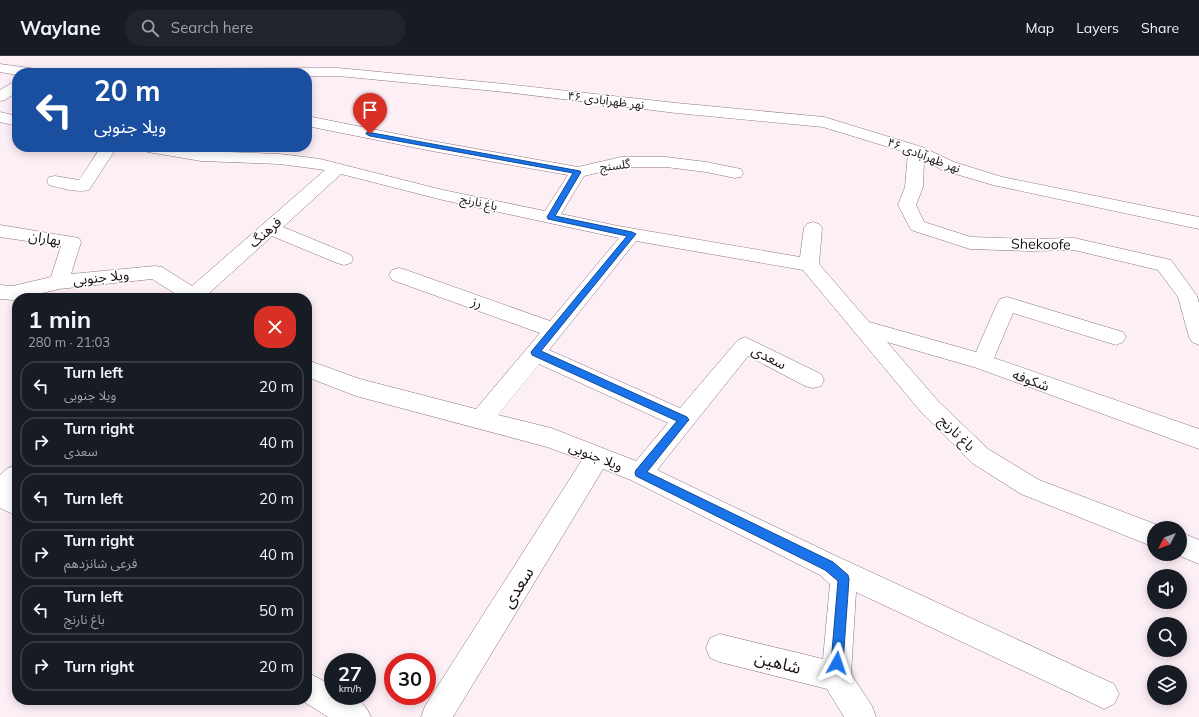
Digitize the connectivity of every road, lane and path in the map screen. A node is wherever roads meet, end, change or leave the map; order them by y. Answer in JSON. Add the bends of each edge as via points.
{"nodes":[{"id":1,"x":0,"y":68,"type":"edge"},
{"id":2,"x":12,"y":70,"type":"edge"},
{"id":3,"x":312,"y":75,"type":"edge"},
{"id":4,"x":12,"y":89,"type":"edge"},
{"id":5,"x":0,"y":97,"type":"edge"},
{"id":6,"x":0,"y":117,"type":"edge"},
{"id":7,"x":12,"y":120,"type":"edge"},
{"id":8,"x":312,"y":122,"type":"edge"},
{"id":9,"x":916,"y":150,"type":"junction"},
{"id":10,"x":106,"y":152,"type":"edge"},
{"id":11,"x":177,"y":152,"type":"edge"},
{"id":12,"x":337,"y":169,"type":"junction"},
{"id":13,"x":578,"y":172,"type":"junction"},
{"id":14,"x":735,"y":173,"type":"dead end"},
{"id":15,"x":54,"y":181,"type":"dead end"},
{"id":16,"x":550,"y":217,"type":"junction"},
{"id":17,"x":1199,"y":223,"type":"edge"},
{"id":18,"x":270,"y":228,"type":"junction"},
{"id":19,"x":813,"y":228,"type":"dead end"},
{"id":20,"x":0,"y":231,"type":"edge"},
{"id":21,"x":632,"y":234,"type":"junction"},
{"id":22,"x":344,"y":259,"type":"dead end"},
{"id":23,"x":808,"y":265,"type":"junction"},
{"id":24,"x":399,"y":275,"type":"dead end"},
{"id":25,"x":59,"y":282,"type":"junction"},
{"id":26,"x":0,"y":292,"type":"edge"},
{"id":27,"x":18,"y":293,"type":"edge"},
{"id":28,"x":189,"y":293,"type":"edge"},
{"id":29,"x":199,"y":293,"type":"edge"},
{"id":30,"x":12,"y":294,"type":"edge"},
{"id":31,"x":861,"y":327,"type":"junction"},
{"id":32,"x":554,"y":330,"type":"junction"},
{"id":33,"x":1116,"y":337,"type":"dead end"},
{"id":34,"x":1199,"y":337,"type":"edge"},
{"id":35,"x":536,"y":352,"type":"junction"},
{"id":36,"x":982,"y":362,"type":"junction"},
{"id":37,"x":312,"y":370,"type":"edge"},
{"id":38,"x":813,"y":380,"type":"dead end"},
{"id":39,"x":481,"y":420,"type":"junction"},
{"id":40,"x":684,"y":420,"type":"junction"},
{"id":41,"x":1199,"y":439,"type":"edge"},
{"id":42,"x":597,"y":457,"type":"junction"},
{"id":43,"x":640,"y":473,"type":"junction"},
{"id":44,"x":12,"y":479,"type":"edge"},
{"id":45,"x":0,"y":490,"type":"edge"},
{"id":46,"x":0,"y":495,"type":"edge"},
{"id":47,"x":12,"y":503,"type":"edge"},
{"id":48,"x":1147,"y":531,"type":"edge"},
{"id":49,"x":1187,"y":547,"type":"edge"},
{"id":50,"x":1199,"y":552,"type":"edge"},
{"id":51,"x":829,"y":566,"type":"junction"},
{"id":52,"x":720,"y":648,"type":"dead end"},
{"id":53,"x":836,"y":677,"type":"junction"},
{"id":54,"x":312,"y":690,"type":"edge"},
{"id":55,"x":1104,"y":694,"type":"dead end"},
{"id":56,"x":356,"y":717,"type":"edge"},
{"id":57,"x":436,"y":717,"type":"edge"},
{"id":58,"x":861,"y":717,"type":"edge"}],
"edges":[{"from":1,"to":2,"type":"street","name":"نهر ظهرآبادی ۴۶"},
{"from":3,"to":9,"type":"street","name":"نهر ظهرآبادی ۴۶","via":[[338,72],[824,122]]},
{"from":4,"to":5,"type":"street"},
{"from":6,"to":7,"type":"street"},
{"from":8,"to":13,"type":"street","name":"گلسنج"},
{"from":9,"to":17,"type":"street","name":"نهر ظهرآبادی ۴۶","via":[[948,166],[999,181]]},
{"from":9,"to":34,"type":"street","name":"Shekoofe","via":[[914,186],[907,205],[917,226],[970,243],[1074,244],[1164,264],[1187,296]]},
{"from":10,"to":15,"type":"street","via":[[84,186]]},
{"from":11,"to":12,"type":"street","name":"باغ نارنج","via":[[201,156],[280,159]]},
{"from":12,"to":16,"type":"street","name":"باغ نارنج","via":[[443,195]]},
{"from":12,"to":18,"type":"street","name":"فرهنگ"},
{"from":13,"to":14,"type":"street","name":"گلسنج","via":[[621,162],[666,162]]},
{"from":13,"to":16,"type":"street"},
{"from":16,"to":21,"type":"street","name":"باغ نارنج"},
{"from":18,"to":22,"type":"street"},
{"from":18,"to":29,"type":"street","name":"فرهنگ"},
{"from":19,"to":23,"type":"street"},
{"from":20,"to":25,"type":"street","name":"بهاران","via":[[72,242]]},
{"from":21,"to":23,"type":"street","name":"باغ نارنج"},
{"from":21,"to":32,"type":"street"},
{"from":23,"to":31,"type":"street","name":"باغ نارنج"},
{"from":24,"to":32,"type":"street","name":"رز"},
{"from":25,"to":27,"type":"street","name":"ویلا جنوبی"},
{"from":25,"to":28,"type":"street","name":"ویلا جنوبی","via":[[155,272]]},
{"from":26,"to":30,"type":"street","name":"ویلا جنوبی"},
{"from":31,"to":36,"type":"street","name":"شکوفه"},
{"from":31,"to":48,"type":"street","name":"باغ نارنج","via":[[930,407],[980,456],[1030,487]]},
{"from":32,"to":35,"type":"street"},
{"from":33,"to":36,"type":"street","via":[[1007,304]]},
{"from":35,"to":39,"type":"street"},
{"from":35,"to":40,"type":"street"},
{"from":36,"to":41,"type":"street","name":"شکوفه"},
{"from":37,"to":39,"type":"street","name":"ویلا جنوبی","via":[[356,386]]},
{"from":38,"to":40,"type":"street","name":"سعدی","via":[[745,345]]},
{"from":39,"to":42,"type":"street","name":"ویلا جنوبی","via":[[551,438]]},
{"from":40,"to":43,"type":"street","name":"سعدی"},
{"from":42,"to":43,"type":"street","name":"ویلا جنوبی"},
{"from":42,"to":57,"type":"street","name":"سعدی"},
{"from":43,"to":51,"type":"street","name":"ویلا جنوبی"},
{"from":44,"to":45,"type":"street"},
{"from":46,"to":47,"type":"street"},
{"from":49,"to":50,"type":"street"},
{"from":51,"to":53,"type":"street","name":"ویلا جنوبی","via":[[844,579]]},
{"from":51,"to":55,"type":"street"},
{"from":52,"to":53,"type":"street","name":"شاهین"},
{"from":53,"to":58,"type":"street"},
{"from":54,"to":56,"type":"street"}]}
